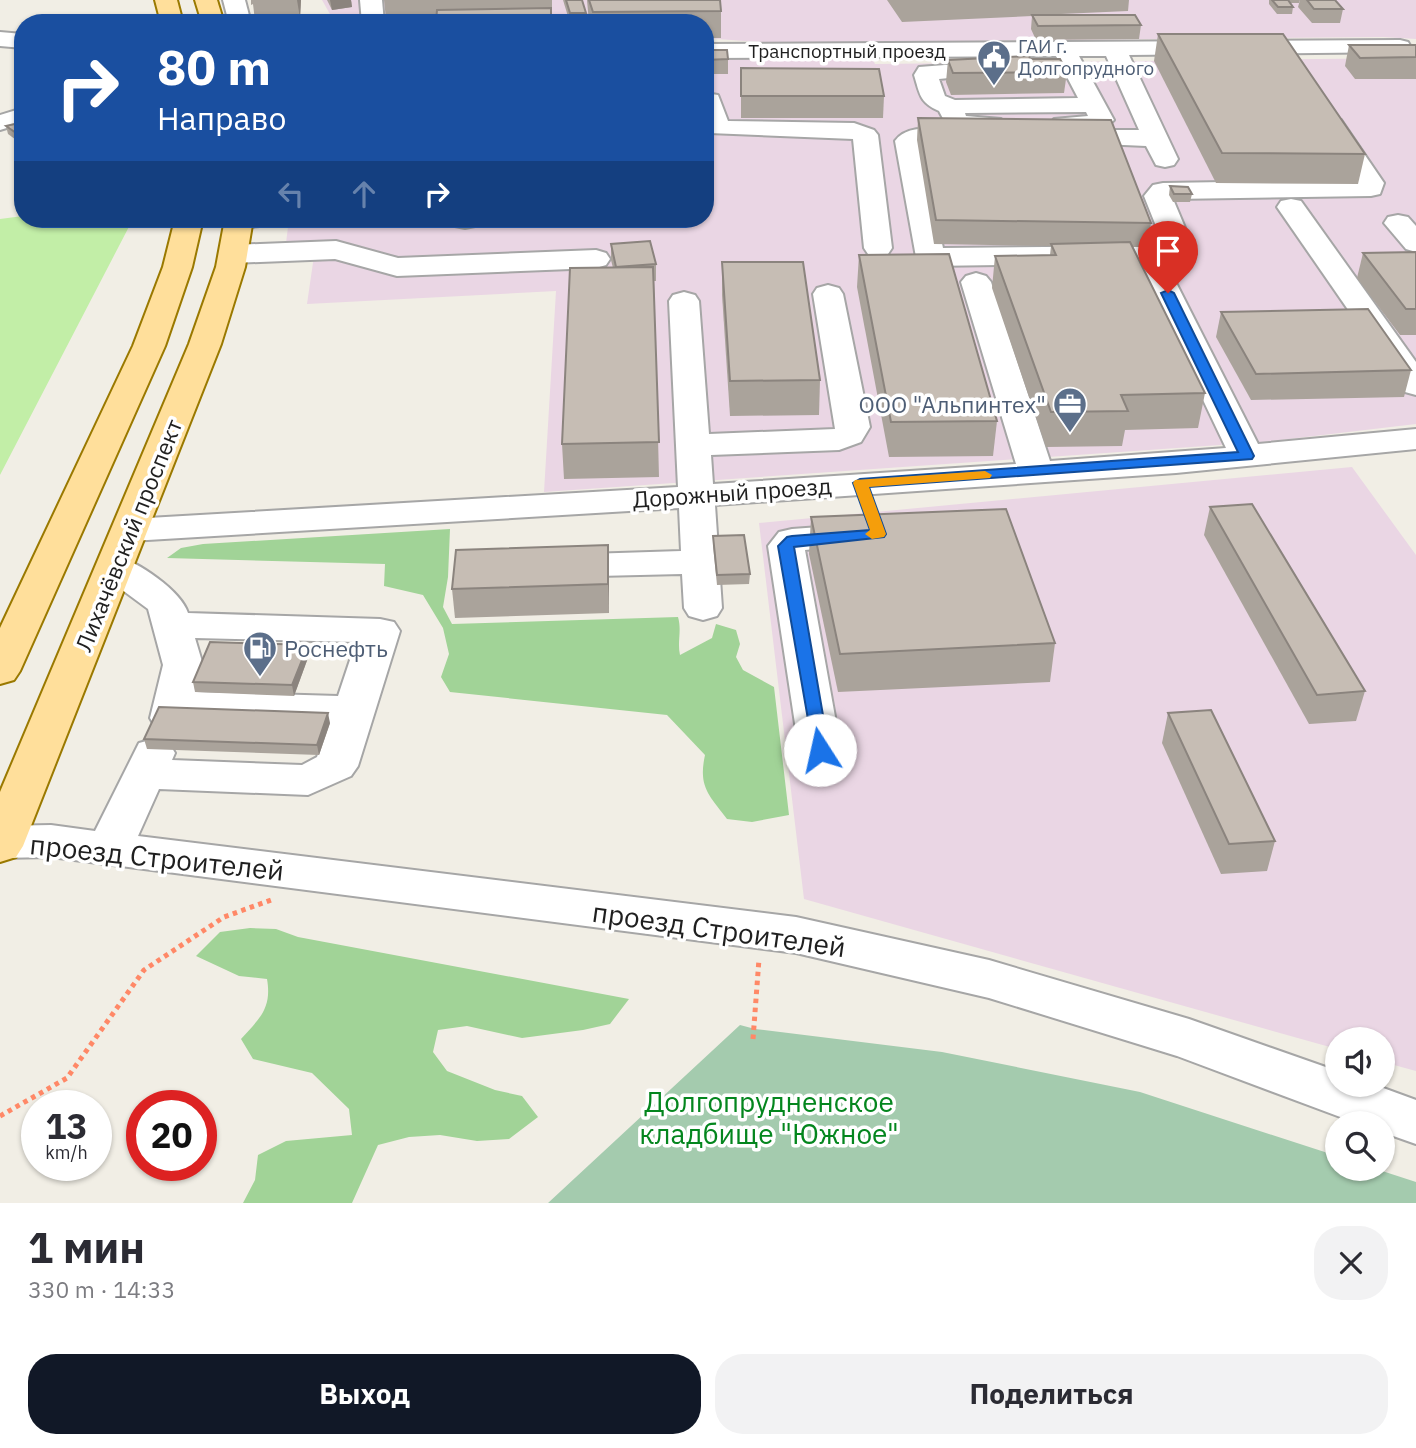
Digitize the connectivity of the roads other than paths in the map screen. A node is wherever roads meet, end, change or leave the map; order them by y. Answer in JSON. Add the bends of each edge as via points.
{"nodes":[{"id":1,"x":1409,"y":47,"type":"edge"},
{"id":2,"x":1281,"y":48,"type":"junction"},
{"id":3,"x":1114,"y":49,"type":"junction"},
{"id":4,"x":714,"y":51,"type":"edge"},
{"id":5,"x":1069,"y":60,"type":"junction"},
{"id":6,"x":1296,"y":71,"type":"edge"},
{"id":7,"x":1319,"y":105,"type":"edge"},
{"id":8,"x":714,"y":116,"type":"edge"},
{"id":9,"x":1015,"y":137,"type":"edge"},
{"id":10,"x":1043,"y":137,"type":"edge"},
{"id":11,"x":1155,"y":138,"type":"junction"},
{"id":12,"x":1179,"y":189,"type":"junction"},
{"id":13,"x":1291,"y":207,"type":"dead end"},
{"id":14,"x":188,"y":228,"type":"edge"},
{"id":15,"x":243,"y":228,"type":"edge"},
{"id":16,"x":878,"y":248,"type":"dead end"},
{"id":17,"x":233,"y":254,"type":"junction"},
{"id":18,"x":596,"y":258,"type":"dead end"},
{"id":19,"x":1155,"y":268,"type":"dead end"},
{"id":20,"x":976,"y":282,"type":"dead end"},
{"id":21,"x":828,"y":294,"type":"dead end"},
{"id":22,"x":684,"y":301,"type":"dead end"},
{"id":23,"x":1416,"y":386,"type":"edge"},
{"id":24,"x":1416,"y":439,"type":"edge"},
{"id":25,"x":693,"y":444,"type":"junction"},
{"id":26,"x":1247,"y":456,"type":"junction"},
{"id":27,"x":1036,"y":472,"type":"junction"},
{"id":28,"x":860,"y":483,"type":"junction"},
{"id":29,"x":698,"y":495,"type":"junction"},
{"id":30,"x":131,"y":530,"type":"junction"},
{"id":31,"x":701,"y":562,"type":"junction"},
{"id":32,"x":528,"y":566,"type":"edge"},
{"id":33,"x":115,"y":567,"type":"junction"},
{"id":34,"x":703,"y":608,"type":"dead end"},
{"id":35,"x":172,"y":625,"type":"junction"},
{"id":36,"x":0,"y":671,"type":"edge"},
{"id":37,"x":354,"y":710,"type":"junction"},
{"id":38,"x":161,"y":737,"type":"junction"},
{"id":39,"x":820,"y":750,"type":"dead end"},
{"id":40,"x":1,"y":843,"type":"edge"},
{"id":41,"x":109,"y":849,"type":"junction"},
{"id":42,"x":1416,"y":1122,"type":"edge"}],
"edges":[{"from":1,"to":2,"type":"street","name":"Транспортный проезд"},
{"from":2,"to":3,"type":"street","name":"Транспортный проезд"},
{"from":2,"to":6,"type":"street"},
{"from":3,"to":5,"type":"street","name":"Транспортный проезд"},
{"from":3,"to":11,"type":"street"},
{"from":4,"to":5,"type":"street","name":"Транспортный проезд"},
{"from":5,"to":5,"type":"street","via":[[927,72],[926,75],[934,100],[949,106],[1094,104]]},
{"from":7,"to":12,"type":"street","via":[[1371,188]]},
{"from":8,"to":16,"type":"street","via":[[718,128],[866,135]]},
{"from":9,"to":12,"type":"street","via":[[917,137],[908,141],[930,257],[1182,254],[1158,196]]},
{"from":10,"to":11,"type":"street"},
{"from":11,"to":12,"type":"street"},
{"from":13,"to":23,"type":"street"},
{"from":14,"to":36,"type":"main road","via":[[149,346]]},
{"from":15,"to":17,"type":"main road","name":"Лихачёвский проспект"},
{"from":17,"to":18,"type":"street","via":[[335,250],[397,267]]},
{"from":17,"to":30,"type":"main road","name":"Лихачёвский проспект","via":[[205,344]]},
{"from":19,"to":26,"type":"street"},
{"from":20,"to":27,"type":"street"},
{"from":21,"to":25,"type":"street","via":[[853,427],[849,435],[839,440]]},
{"from":22,"to":25,"type":"street"},
{"from":24,"to":26,"type":"street","name":"Дорожный проезд"},
{"from":25,"to":29,"type":"street"},
{"from":26,"to":27,"type":"street","name":"Дорожный проезд"},
{"from":27,"to":28,"type":"street","name":"Дорожный проезд"},
{"from":28,"to":29,"type":"street","name":"Дорожный проезд"},
{"from":28,"to":39,"type":"street","via":[[885,533],[792,540],[786,546]]},
{"from":29,"to":30,"type":"street","name":"Дорожный проезд"},
{"from":29,"to":31,"type":"street"},
{"from":30,"to":33,"type":"main road","name":"Лихачёвский проспект"},
{"from":31,"to":32,"type":"street"},
{"from":31,"to":34,"type":"street"},
{"from":33,"to":35,"type":"street","via":[[166,604]]},
{"from":33,"to":40,"type":"main road","name":"Лихачёвский проспект"},
{"from":35,"to":37,"type":"street","via":[[380,631]]},
{"from":35,"to":38,"type":"street","via":[[183,665]]},
{"from":37,"to":38,"type":"street"},
{"from":37,"to":38,"type":"street","via":[[336,766],[308,780]]},
{"from":38,"to":41,"type":"street"},
{"from":40,"to":41,"type":"street","name":"проезд Строителей","via":[[51,841]]},
{"from":41,"to":42,"type":"street","name":"проезд Строителей","via":[[796,935],[1002,983],[1189,1039]]}]}
